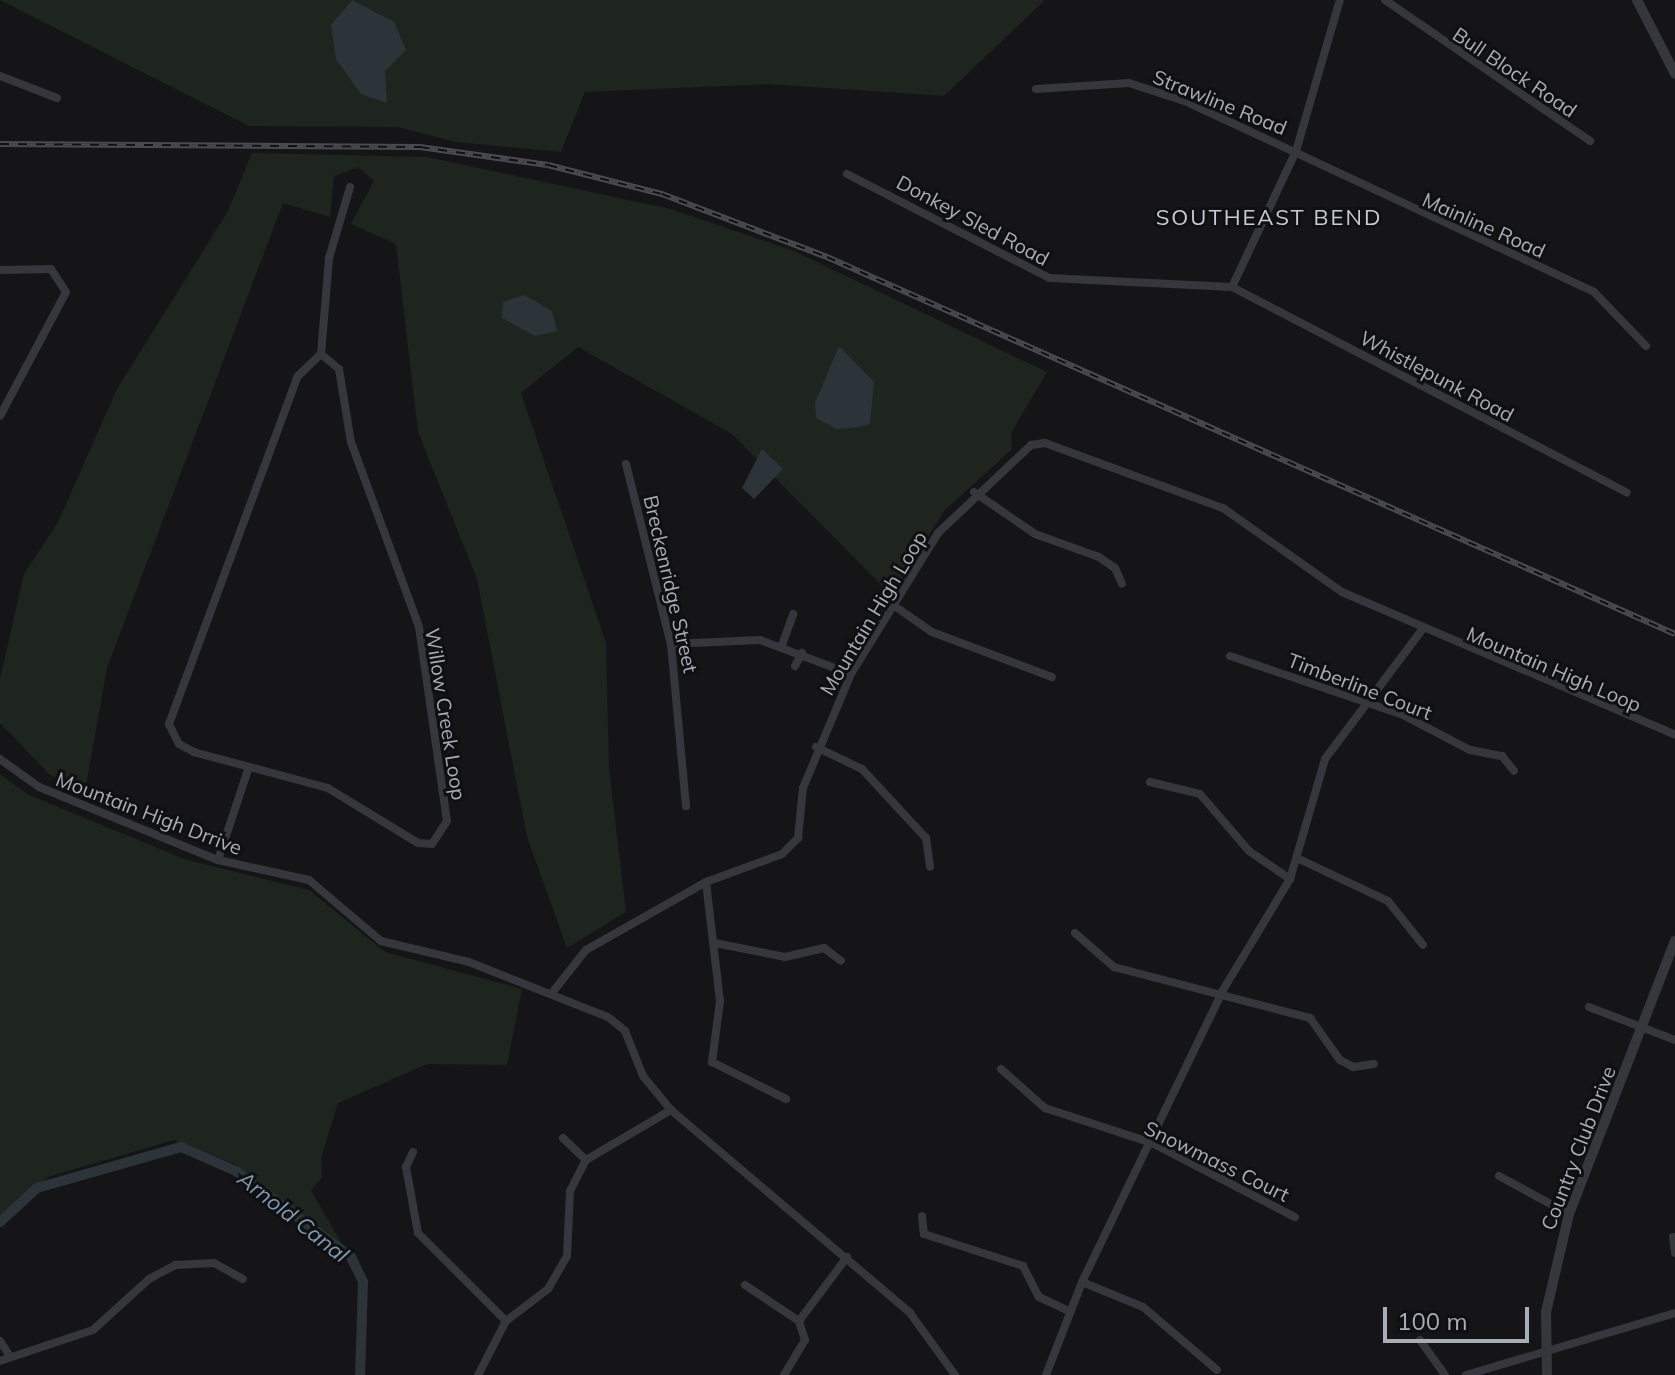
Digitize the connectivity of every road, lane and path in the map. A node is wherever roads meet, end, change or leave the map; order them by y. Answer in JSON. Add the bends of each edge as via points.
{"nodes":[{"id":1,"x":1340,"y":0,"type":"edge"},
{"id":2,"x":1385,"y":0,"type":"edge"},
{"id":3,"x":1637,"y":0,"type":"edge"},
{"id":4,"x":1675,"y":74,"type":"edge"},
{"id":5,"x":0,"y":76,"type":"edge"},
{"id":6,"x":1036,"y":89,"type":"dead end"},
{"id":7,"x":57,"y":98,"type":"dead end"},
{"id":8,"x":1590,"y":141,"type":"dead end"},
{"id":9,"x":1296,"y":151,"type":"junction"},
{"id":10,"x":847,"y":174,"type":"dead end"},
{"id":11,"x":350,"y":187,"type":"dead end"},
{"id":12,"x":0,"y":270,"type":"edge"},
{"id":13,"x":1232,"y":287,"type":"junction"},
{"id":14,"x":1646,"y":346,"type":"dead end"},
{"id":15,"x":321,"y":354,"type":"junction"},
{"id":16,"x":0,"y":416,"type":"edge"},
{"id":17,"x":626,"y":464,"type":"dead end"},
{"id":18,"x":974,"y":492,"type":"junction"},
{"id":19,"x":1627,"y":493,"type":"dead end"},
{"id":20,"x":1122,"y":584,"type":"dead end"},
{"id":21,"x":893,"y":605,"type":"junction"},
{"id":22,"x":793,"y":614,"type":"dead end"},
{"id":23,"x":1422,"y":630,"type":"junction"},
{"id":24,"x":671,"y":644,"type":"junction"},
{"id":25,"x":782,"y":645,"type":"junction"},
{"id":26,"x":802,"y":653,"type":"junction"},
{"id":27,"x":1230,"y":656,"type":"dead end"},
{"id":28,"x":795,"y":666,"type":"dead end"},
{"id":29,"x":851,"y":674,"type":"junction"},
{"id":30,"x":1052,"y":677,"type":"dead end"},
{"id":31,"x":1366,"y":702,"type":"junction"},
{"id":32,"x":1675,"y":735,"type":"edge"},
{"id":33,"x":816,"y":747,"type":"junction"},
{"id":34,"x":0,"y":759,"type":"edge"},
{"id":35,"x":249,"y":767,"type":"junction"},
{"id":36,"x":1514,"y":771,"type":"dead end"},
{"id":37,"x":1150,"y":782,"type":"dead end"},
{"id":38,"x":686,"y":806,"type":"dead end"},
{"id":39,"x":1299,"y":859,"type":"junction"},
{"id":40,"x":218,"y":860,"type":"junction"},
{"id":41,"x":930,"y":867,"type":"dead end"},
{"id":42,"x":1290,"y":879,"type":"junction"},
{"id":43,"x":706,"y":882,"type":"junction"},
{"id":44,"x":1075,"y":933,"type":"dead end"},
{"id":45,"x":1675,"y":941,"type":"edge"},
{"id":46,"x":715,"y":943,"type":"junction"},
{"id":47,"x":1423,"y":945,"type":"dead end"},
{"id":48,"x":841,"y":961,"type":"dead end"},
{"id":49,"x":1223,"y":990,"type":"junction"},
{"id":50,"x":552,"y":993,"type":"junction"},
{"id":51,"x":1589,"y":1007,"type":"dead end"},
{"id":52,"x":1644,"y":1026,"type":"junction"},
{"id":53,"x":1675,"y":1040,"type":"edge"},
{"id":54,"x":1374,"y":1064,"type":"dead end"},
{"id":55,"x":1001,"y":1069,"type":"dead end"},
{"id":56,"x":786,"y":1099,"type":"dead end"},
{"id":57,"x":671,"y":1110,"type":"junction"},
{"id":58,"x":563,"y":1138,"type":"dead end"},
{"id":59,"x":1152,"y":1143,"type":"junction"},
{"id":60,"x":413,"y":1152,"type":"dead end"},
{"id":61,"x":586,"y":1160,"type":"junction"},
{"id":62,"x":1499,"y":1176,"type":"dead end"},
{"id":63,"x":1569,"y":1214,"type":"junction"},
{"id":64,"x":922,"y":1216,"type":"dead end"},
{"id":65,"x":1295,"y":1217,"type":"dead end"},
{"id":66,"x":1673,"y":1237,"type":"edge"},
{"id":67,"x":1675,"y":1253,"type":"edge"},
{"id":68,"x":847,"y":1257,"type":"junction"},
{"id":69,"x":243,"y":1279,"type":"dead end"},
{"id":70,"x":1082,"y":1282,"type":"junction"},
{"id":71,"x":745,"y":1285,"type":"dead end"},
{"id":72,"x":1071,"y":1312,"type":"junction"},
{"id":73,"x":1675,"y":1313,"type":"edge"},
{"id":74,"x":506,"y":1321,"type":"junction"},
{"id":75,"x":799,"y":1321,"type":"junction"},
{"id":76,"x":1420,"y":1340,"type":"dead end"},
{"id":77,"x":0,"y":1341,"type":"edge"},
{"id":78,"x":1546,"y":1347,"type":"junction"},
{"id":79,"x":9,"y":1355,"type":"junction"},
{"id":80,"x":0,"y":1361,"type":"edge"},
{"id":81,"x":1217,"y":1370,"type":"dead end"},
{"id":82,"x":478,"y":1375,"type":"edge"},
{"id":83,"x":784,"y":1375,"type":"edge"},
{"id":84,"x":955,"y":1375,"type":"edge"},
{"id":85,"x":1046,"y":1375,"type":"edge"},
{"id":86,"x":1445,"y":1375,"type":"edge"},
{"id":87,"x":1466,"y":1375,"type":"edge"},
{"id":88,"x":1547,"y":1375,"type":"edge"}],
"edges":[{"from":1,"to":9,"type":"street"},
{"from":2,"to":8,"type":"street","name":"Bull Block Road"},
{"from":3,"to":4,"type":"street"},
{"from":5,"to":7,"type":"street"},
{"from":6,"to":9,"type":"street","name":"Strawline Road","via":[[1129,83]]},
{"from":9,"to":13,"type":"street"},
{"from":9,"to":14,"type":"street","name":"Mainline Road","via":[[1594,292]]},
{"from":10,"to":13,"type":"street","name":"Donkey Sled Road","via":[[1049,278]]},
{"from":11,"to":15,"type":"street","via":[[329,258]]},
{"from":12,"to":16,"type":"street","via":[[51,269],[66,292]]},
{"from":13,"to":19,"type":"street","name":"Whistlepunk Road"},
{"from":15,"to":35,"type":"street","name":"Willow Creek Loop","via":[[298,376],[170,712],[179,744]]},
{"from":15,"to":35,"type":"street","name":"Willow Creek Loop","via":[[339,369],[351,442],[419,627],[444,832],[432,844],[418,843],[328,788]]},
{"from":17,"to":24,"type":"street","name":"Breckenridge Street"},
{"from":18,"to":20,"type":"street","via":[[1035,534],[1099,557],[1115,568]]},
{"from":18,"to":21,"type":"street","name":"Mountain High Loop"},
{"from":18,"to":23,"type":"street","name":"Mountain High Loop","via":[[1031,445],[1045,443],[1223,508],[1342,592]]},
{"from":21,"to":29,"type":"street","name":"Mountain High Loop"},
{"from":21,"to":30,"type":"street","via":[[932,632]]},
{"from":22,"to":25,"type":"street"},
{"from":23,"to":31,"type":"street"},
{"from":23,"to":32,"type":"street","name":"Mountain High Loop"},
{"from":24,"to":25,"type":"street","via":[[727,638]]},
{"from":24,"to":38,"type":"street","name":"Breckenridge Street"},
{"from":25,"to":26,"type":"street"},
{"from":26,"to":28,"type":"street"},
{"from":26,"to":29,"type":"street"},
{"from":27,"to":31,"type":"street","name":"Timberline Court"},
{"from":29,"to":33,"type":"street","name":"Mountain High Loop"},
{"from":31,"to":36,"type":"street","name":"Timberline Court","via":[[1470,750],[1502,756]]},
{"from":31,"to":39,"type":"street","via":[[1325,759]]},
{"from":33,"to":41,"type":"street","via":[[862,769],[926,838]]},
{"from":33,"to":43,"type":"street","name":"Mountain High Loop","via":[[798,838],[782,854]]},
{"from":34,"to":40,"type":"street","name":"Mountain High Drrive","via":[[51,793]]},
{"from":35,"to":40,"type":"street"},
{"from":37,"to":42,"type":"street","via":[[1200,794],[1249,851]]},
{"from":39,"to":42,"type":"street"},
{"from":39,"to":47,"type":"street","via":[[1388,901]]},
{"from":40,"to":50,"type":"street","name":"Mountain High Drrive","via":[[309,880],[381,941]]},
{"from":42,"to":49,"type":"street"},
{"from":43,"to":46,"type":"street"},
{"from":43,"to":50,"type":"street","name":"Mountain High Loop","via":[[586,950]]},
{"from":44,"to":49,"type":"street","via":[[1114,967]]},
{"from":45,"to":52,"type":"street","name":"Country Club Drive"},
{"from":46,"to":48,"type":"street","via":[[785,957],[824,948]]},
{"from":46,"to":56,"type":"street","via":[[720,1001],[712,1062]]},
{"from":49,"to":54,"type":"street","via":[[1261,1008],[1310,1018],[1340,1060],[1353,1067]]},
{"from":49,"to":59,"type":"street"},
{"from":50,"to":57,"type":"street","via":[[625,1031],[643,1076]]},
{"from":51,"to":52,"type":"street"},
{"from":52,"to":53,"type":"street"},
{"from":52,"to":63,"type":"street","name":"Country Club Drive"},
{"from":55,"to":59,"type":"street","name":"Snowmass Court","via":[[1045,1108]]},
{"from":57,"to":61,"type":"street"},
{"from":57,"to":68,"type":"street"},
{"from":58,"to":61,"type":"street"},
{"from":59,"to":65,"type":"street","name":"Snowmass Court"},
{"from":59,"to":70,"type":"street"},
{"from":60,"to":74,"type":"street","via":[[406,1167],[418,1233]]},
{"from":61,"to":74,"type":"street","via":[[570,1191],[567,1256],[548,1289]]},
{"from":62,"to":63,"type":"street"},
{"from":63,"to":78,"type":"street","name":"Country Club Drive"},
{"from":64,"to":72,"type":"street","via":[[924,1234],[1023,1266],[1039,1297]]},
{"from":66,"to":67,"type":"street"},
{"from":68,"to":75,"type":"street"},
{"from":68,"to":84,"type":"street","via":[[910,1313]]},
{"from":69,"to":79,"type":"street","via":[[214,1263],[175,1265],[147,1281],[93,1330]]},
{"from":70,"to":72,"type":"street"},
{"from":70,"to":81,"type":"street","via":[[1143,1307]]},
{"from":71,"to":75,"type":"street"},
{"from":72,"to":85,"type":"street"},
{"from":73,"to":78,"type":"street"},
{"from":74,"to":82,"type":"street"},
{"from":75,"to":83,"type":"street","via":[[805,1340]]},
{"from":76,"to":86,"type":"street"},
{"from":77,"to":79,"type":"street"},
{"from":78,"to":87,"type":"street"},
{"from":78,"to":88,"type":"street","name":"Country Club Drive"},
{"from":79,"to":80,"type":"street"}]}
